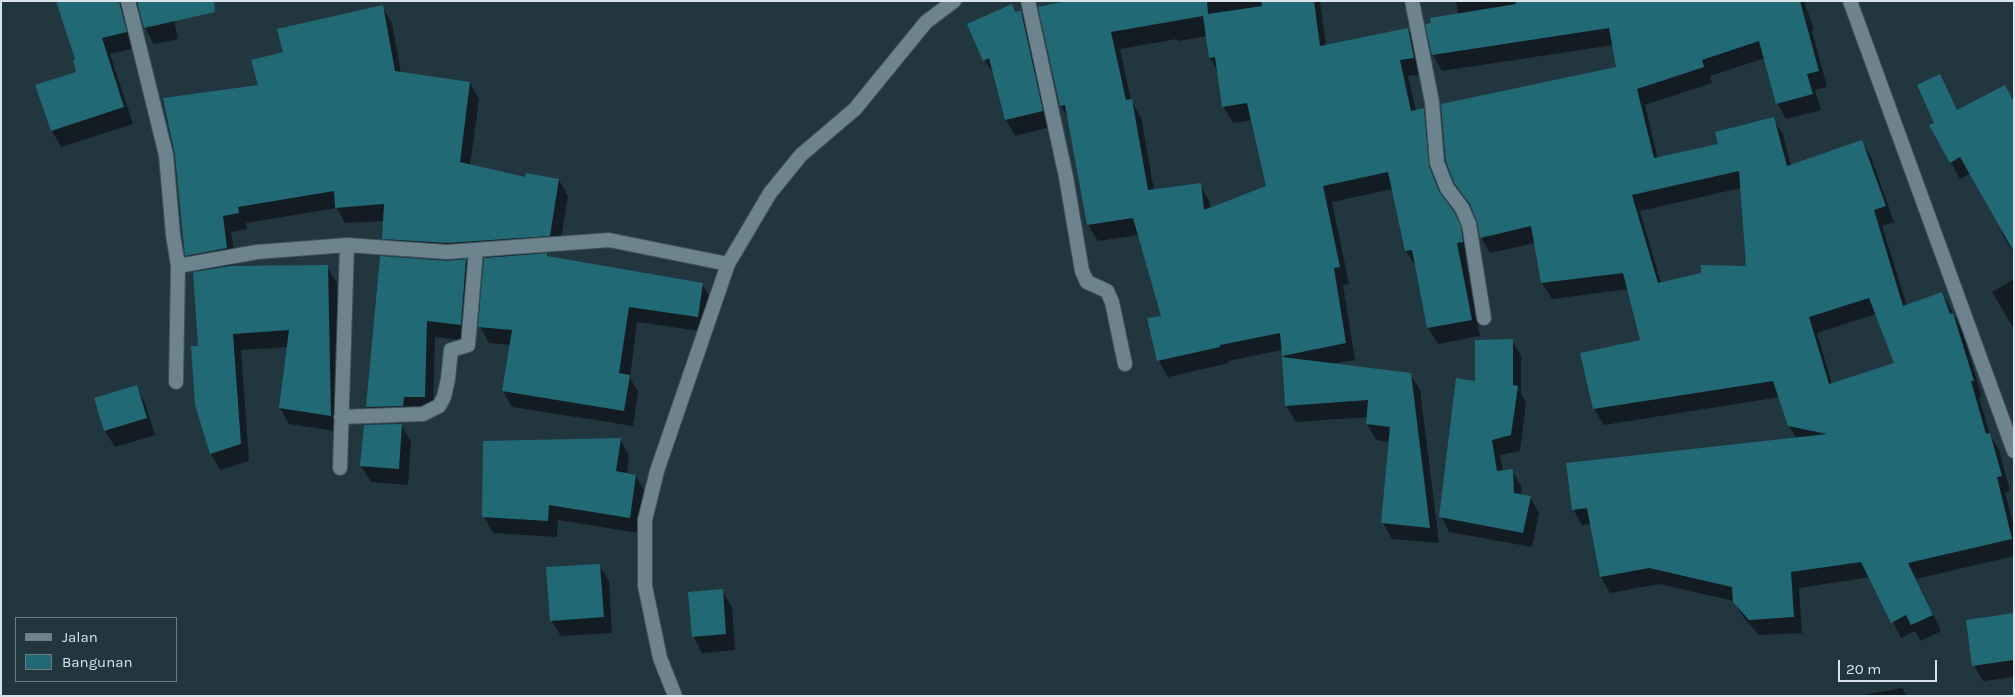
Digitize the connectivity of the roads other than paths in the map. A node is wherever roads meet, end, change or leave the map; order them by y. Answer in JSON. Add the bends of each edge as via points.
{"nodes":[{"id":1,"x":128,"y":1,"type":"edge"},
{"id":2,"x":954,"y":1,"type":"edge"},
{"id":3,"x":1028,"y":1,"type":"edge"},
{"id":4,"x":1412,"y":1,"type":"edge"},
{"id":5,"x":1850,"y":1,"type":"edge"},
{"id":6,"x":347,"y":245,"type":"junction"},
{"id":7,"x":476,"y":250,"type":"junction"},
{"id":8,"x":728,"y":264,"type":"junction"},
{"id":9,"x":178,"y":266,"type":"junction"},
{"id":10,"x":1484,"y":318,"type":"dead end"},
{"id":11,"x":1124,"y":364,"type":"dead end"},
{"id":12,"x":176,"y":382,"type":"dead end"},
{"id":13,"x":341,"y":417,"type":"junction"},
{"id":14,"x":2014,"y":451,"type":"edge"},
{"id":15,"x":340,"y":468,"type":"dead end"},
{"id":16,"x":675,"y":696,"type":"edge"}],
"edges":[{"from":1,"to":9,"type":"street","via":[[166,155]]},
{"from":2,"to":8,"type":"street","via":[[926,22],[855,109],[801,155],[770,193]]},
{"from":3,"to":11,"type":"street","via":[[1066,176],[1082,271],[1087,282],[1107,292],[1112,302]]},
{"from":4,"to":10,"type":"street","via":[[1432,102],[1437,163],[1447,188],[1469,224]]},
{"from":5,"to":14,"type":"street"},
{"from":6,"to":7,"type":"street","via":[[447,252]]},
{"from":6,"to":9,"type":"street","via":[[257,252]]},
{"from":6,"to":13,"type":"street"},
{"from":7,"to":8,"type":"street","via":[[609,240]]},
{"from":7,"to":13,"type":"street","via":[[468,345],[451,350],[448,379],[439,406],[423,414]]},
{"from":8,"to":16,"type":"street","via":[[658,471],[645,520],[645,586],[660,658]]},
{"from":9,"to":12,"type":"street"},
{"from":13,"to":15,"type":"street"}]}
